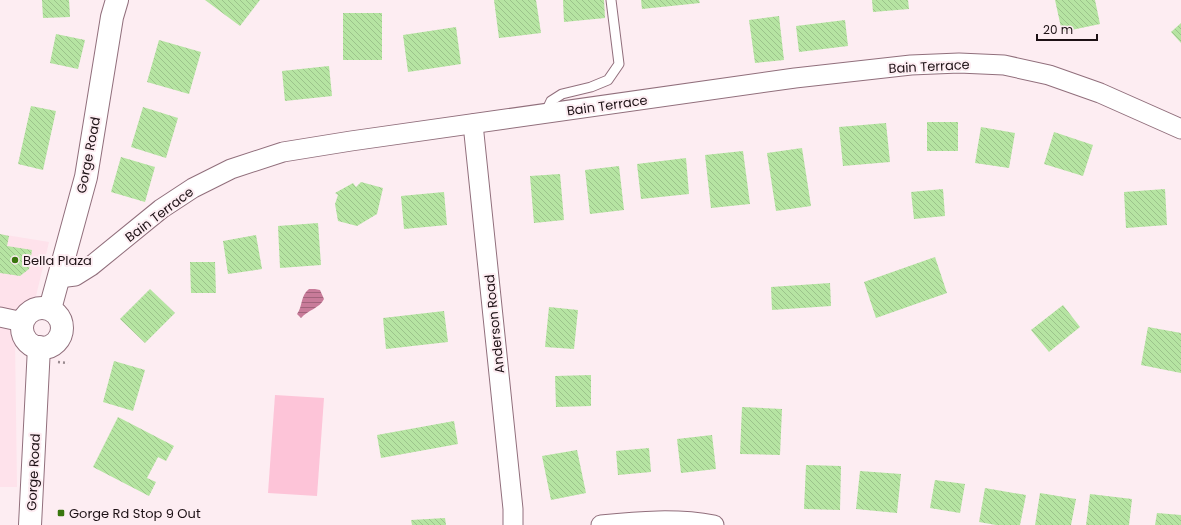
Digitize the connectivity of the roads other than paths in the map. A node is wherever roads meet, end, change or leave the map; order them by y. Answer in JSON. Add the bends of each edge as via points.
{"nodes":[{"id":1,"x":117,"y":0,"type":"edge"},
{"id":2,"x":611,"y":0,"type":"edge"},
{"id":3,"x":545,"y":114,"type":"junction"},
{"id":4,"x":473,"y":124,"type":"junction"},
{"id":5,"x":1181,"y":129,"type":"edge"},
{"id":6,"x":59,"y":278,"type":"junction"},
{"id":7,"x":50,"y":309,"type":"junction"},
{"id":8,"x":0,"y":317,"type":"edge"},
{"id":9,"x":23,"y":322,"type":"junction"},
{"id":10,"x":39,"y":347,"type":"junction"},
{"id":11,"x":30,"y":525,"type":"edge"},
{"id":12,"x":512,"y":525,"type":"edge"},
{"id":13,"x":601,"y":525,"type":"edge"},
{"id":14,"x":714,"y":525,"type":"edge"}],
"edges":[{"from":1,"to":6,"type":"street","name":"Gorge Road","via":[[86,177]]},
{"from":2,"to":3,"type":"lane","via":[[619,64],[608,80],[591,88],[562,94],[551,101]]},
{"from":3,"to":4,"type":"street","name":"Bain Terrace"},
{"from":3,"to":5,"type":"street","name":"Bain Terrace","via":[[795,78],[910,65],[959,63],[1004,65],[1049,75],[1100,93]]},
{"from":4,"to":6,"type":"street","name":"Bain Terrace","via":[[283,152],[231,169],[193,188],[161,210],[91,266],[75,276]]},
{"from":4,"to":12,"type":"street","name":"Anderson Road","via":[[513,509]]},
{"from":6,"to":7,"type":"street","name":"Gorge Road"},
{"from":7,"to":9,"type":"street","via":[[34,310]]},
{"from":7,"to":10,"type":"street","via":[[60,317],[62,330],[51,345]]},
{"from":8,"to":9,"type":"street"},
{"from":9,"to":10,"type":"street","via":[[22,328],[27,341]]},
{"from":10,"to":11,"type":"street","name":"Gorge Road"},
{"from":13,"to":14,"type":"street","via":[[668,520]]}]}
